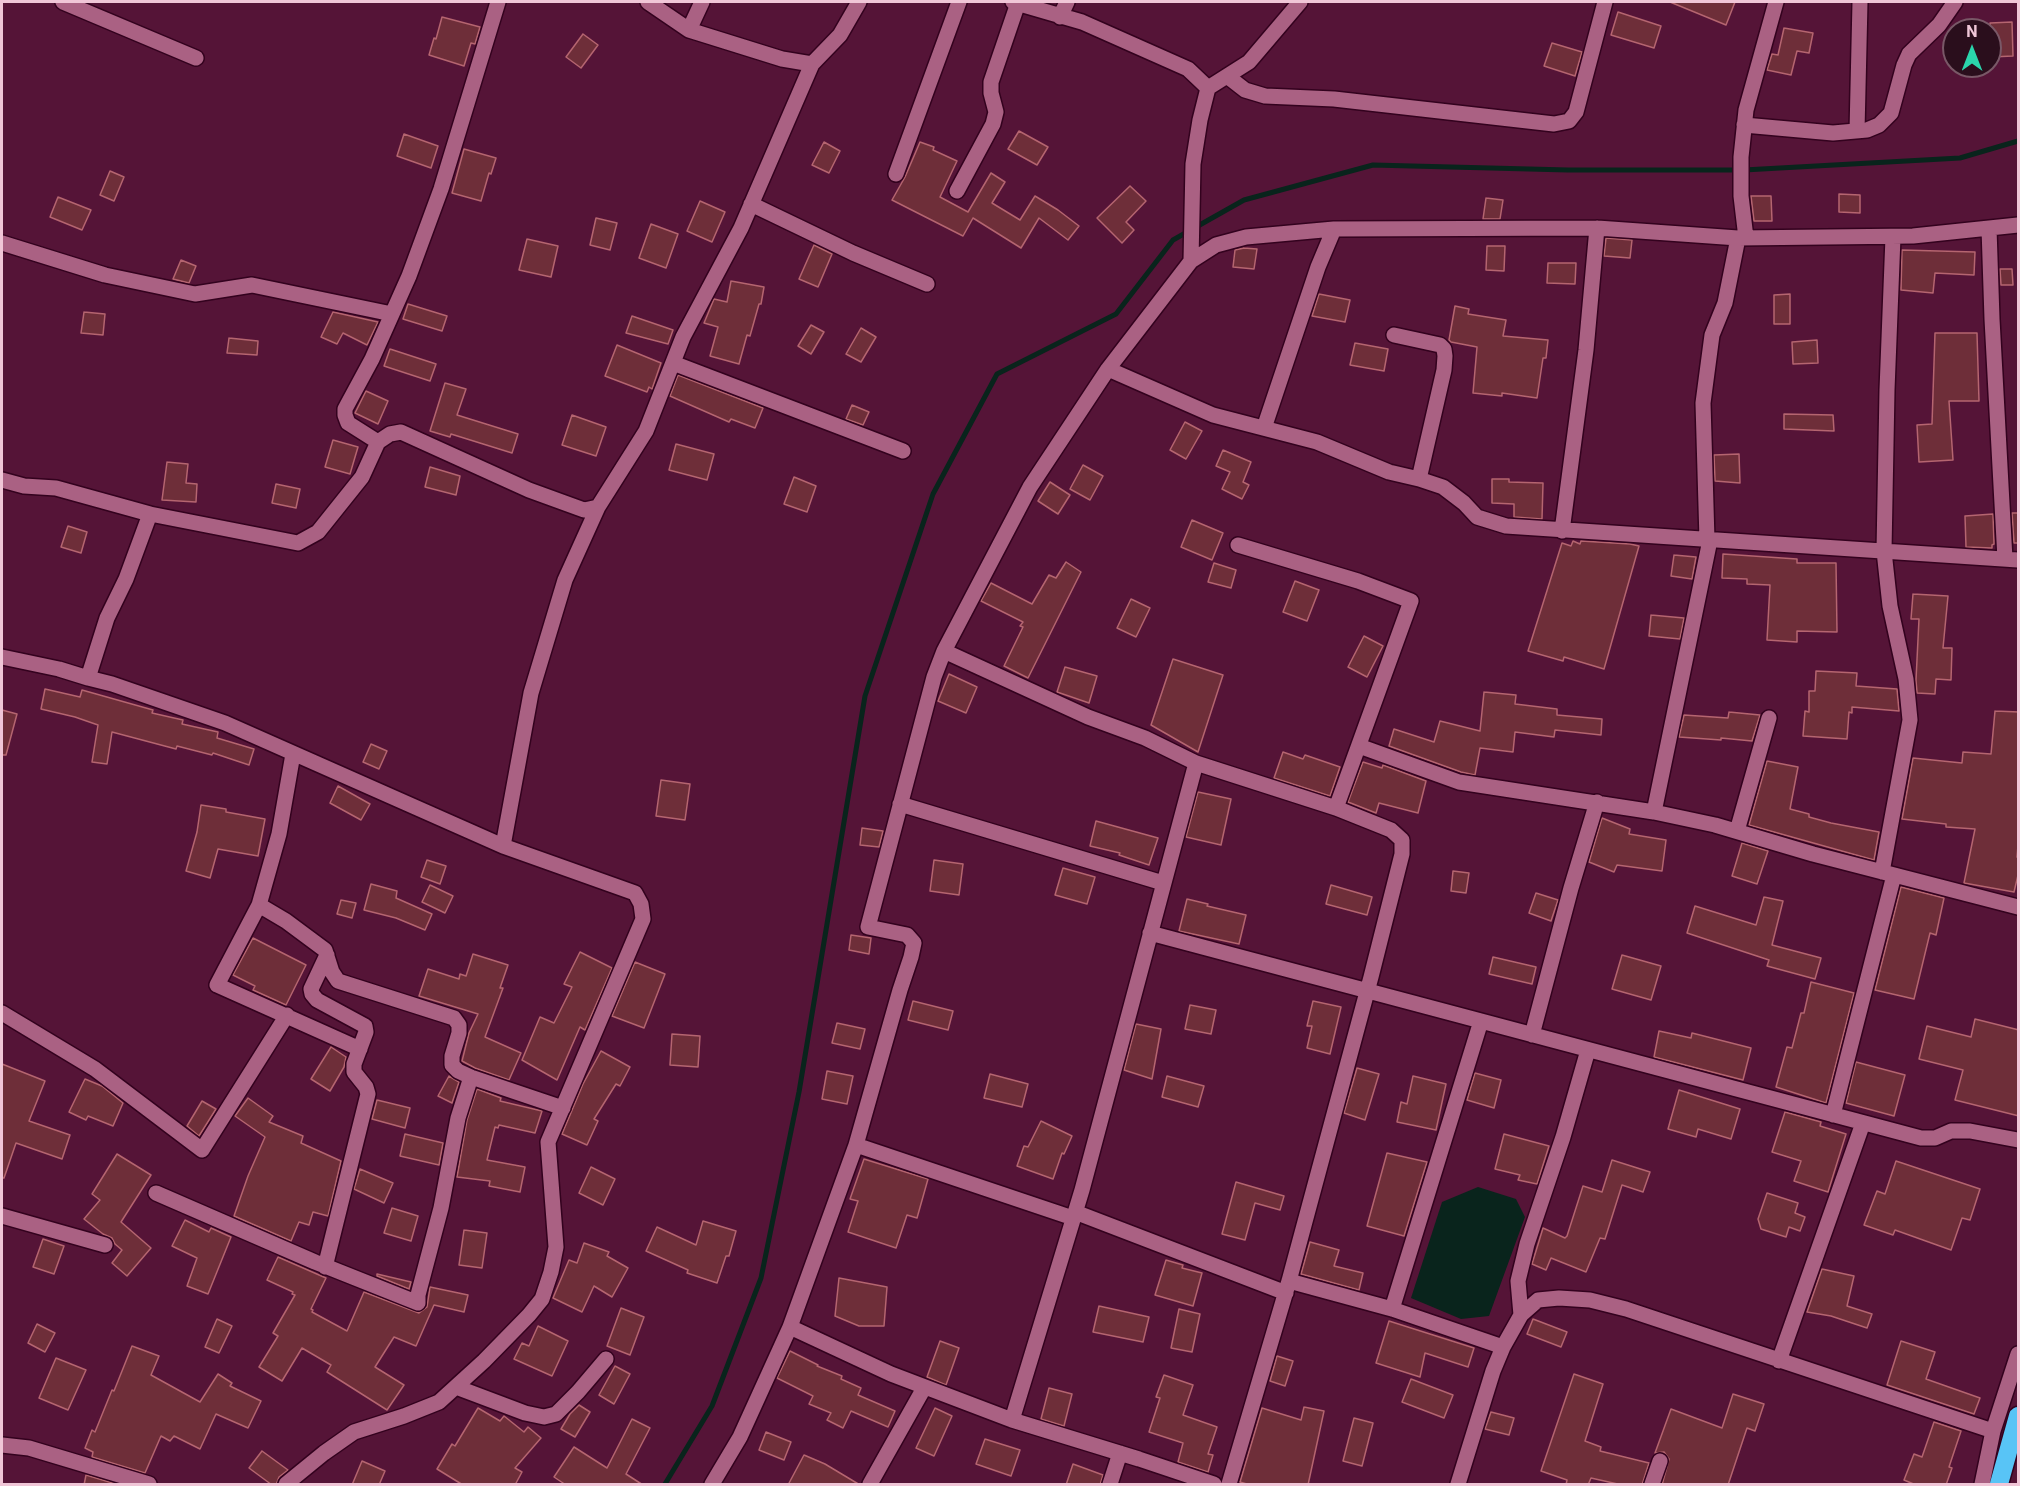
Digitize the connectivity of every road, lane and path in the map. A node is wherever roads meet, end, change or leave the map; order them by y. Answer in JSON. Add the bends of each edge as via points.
{"nodes":[{"id":1,"x":63,"y":2,"type":"edge"},
{"id":2,"x":498,"y":2,"type":"edge"},
{"id":3,"x":648,"y":2,"type":"edge"},
{"id":4,"x":702,"y":2,"type":"edge"},
{"id":5,"x":859,"y":2,"type":"edge"},
{"id":6,"x":959,"y":2,"type":"edge"},
{"id":7,"x":1016,"y":2,"type":"edge"},
{"id":8,"x":1067,"y":2,"type":"edge"},
{"id":9,"x":1300,"y":2,"type":"edge"},
{"id":10,"x":1605,"y":2,"type":"edge"},
{"id":11,"x":1776,"y":2,"type":"edge"},
{"id":12,"x":1860,"y":2,"type":"edge"},
{"id":13,"x":1955,"y":2,"type":"edge"},
{"id":14,"x":1060,"y":17,"type":"junction"},
{"id":15,"x":689,"y":30,"type":"junction"},
{"id":16,"x":195,"y":58,"type":"dead end"},
{"id":17,"x":812,"y":64,"type":"junction"},
{"id":18,"x":1227,"y":76,"type":"junction"},
{"id":19,"x":1208,"y":88,"type":"junction"},
{"id":20,"x":1744,"y":125,"type":"junction"},
{"id":21,"x":1857,"y":131,"type":"junction"},
{"id":22,"x":896,"y":174,"type":"dead end"},
{"id":23,"x":957,"y":190,"type":"dead end"},
{"id":24,"x":751,"y":204,"type":"junction"},
{"id":25,"x":2019,"y":225,"type":"edge"},
{"id":26,"x":1597,"y":228,"type":"junction"},
{"id":27,"x":1989,"y":228,"type":"junction"},
{"id":28,"x":1334,"y":229,"type":"junction"},
{"id":29,"x":1893,"y":237,"type":"junction"},
{"id":30,"x":1742,"y":238,"type":"junction"},
{"id":31,"x":2,"y":243,"type":"edge"},
{"id":32,"x":1191,"y":261,"type":"junction"},
{"id":33,"x":927,"y":284,"type":"dead end"},
{"id":34,"x":392,"y":314,"type":"junction"},
{"id":35,"x":1394,"y":335,"type":"dead end"},
{"id":36,"x":673,"y":363,"type":"junction"},
{"id":37,"x":1108,"y":369,"type":"junction"},
{"id":38,"x":1264,"y":428,"type":"junction"},
{"id":39,"x":378,"y":442,"type":"junction"},
{"id":40,"x":903,"y":451,"type":"dead end"},
{"id":41,"x":1419,"y":479,"type":"junction"},
{"id":42,"x":2,"y":480,"type":"edge"},
{"id":43,"x":598,"y":507,"type":"junction"},
{"id":44,"x":150,"y":514,"type":"junction"},
{"id":45,"x":1562,"y":531,"type":"junction"},
{"id":46,"x":1709,"y":540,"type":"junction"},
{"id":47,"x":1238,"y":545,"type":"dead end"},
{"id":48,"x":1884,"y":551,"type":"junction"},
{"id":49,"x":2012,"y":560,"type":"edge"},
{"id":50,"x":944,"y":651,"type":"junction"},
{"id":51,"x":2,"y":657,"type":"edge"},
{"id":52,"x":88,"y":678,"type":"junction"},
{"id":53,"x":1770,"y":718,"type":"dead end"},
{"id":54,"x":1359,"y":746,"type":"junction"},
{"id":55,"x":293,"y":754,"type":"junction"},
{"id":56,"x":1196,"y":763,"type":"junction"},
{"id":57,"x":1597,"y":802,"type":"junction"},
{"id":58,"x":900,"y":804,"type":"junction"},
{"id":59,"x":1336,"y":808,"type":"junction"},
{"id":60,"x":1654,"y":812,"type":"junction"},
{"id":61,"x":1737,"y":831,"type":"junction"},
{"id":62,"x":503,"y":846,"type":"junction"},
{"id":63,"x":1888,"y":874,"type":"junction"},
{"id":64,"x":1163,"y":883,"type":"junction"},
{"id":65,"x":259,"y":905,"type":"junction"},
{"id":66,"x":2019,"y":907,"type":"edge"},
{"id":67,"x":1150,"y":933,"type":"junction"},
{"id":68,"x":327,"y":955,"type":"junction"},
{"id":69,"x":1367,"y":991,"type":"junction"},
{"id":70,"x":2,"y":1013,"type":"edge"},
{"id":71,"x":287,"y":1015,"type":"junction"},
{"id":72,"x":1481,"y":1021,"type":"junction"},
{"id":73,"x":1532,"y":1035,"type":"junction"},
{"id":74,"x":360,"y":1049,"type":"junction"},
{"id":75,"x":1588,"y":1050,"type":"junction"},
{"id":76,"x":471,"y":1077,"type":"junction"},
{"id":77,"x":563,"y":1108,"type":"junction"},
{"id":78,"x":1833,"y":1115,"type":"junction"},
{"id":79,"x":1863,"y":1123,"type":"junction"},
{"id":80,"x":2019,"y":1140,"type":"edge"},
{"id":81,"x":856,"y":1145,"type":"junction"},
{"id":82,"x":156,"y":1193,"type":"dead end"},
{"id":83,"x":1074,"y":1215,"type":"junction"},
{"id":84,"x":2,"y":1216,"type":"edge"},
{"id":85,"x":105,"y":1245,"type":"dead end"},
{"id":86,"x":325,"y":1267,"type":"junction"},
{"id":87,"x":1288,"y":1287,"type":"junction"},
{"id":88,"x":1392,"y":1309,"type":"junction"},
{"id":89,"x":1521,"y":1315,"type":"junction"},
{"id":90,"x":790,"y":1327,"type":"junction"},
{"id":91,"x":1503,"y":1347,"type":"junction"},
{"id":92,"x":2019,"y":1354,"type":"edge"},
{"id":93,"x":606,"y":1359,"type":"dead end"},
{"id":94,"x":1779,"y":1360,"type":"junction"},
{"id":95,"x":456,"y":1387,"type":"junction"},
{"id":96,"x":924,"y":1388,"type":"junction"},
{"id":97,"x":2019,"y":1416,"type":"edge"},
{"id":98,"x":1012,"y":1420,"type":"junction"},
{"id":99,"x":1993,"y":1431,"type":"junction"},
{"id":100,"x":2,"y":1445,"type":"edge"},
{"id":101,"x":1120,"y":1453,"type":"junction"},
{"id":102,"x":1660,"y":1461,"type":"dead end"},
{"id":103,"x":149,"y":1485,"type":"edge"},
{"id":104,"x":286,"y":1485,"type":"edge"},
{"id":105,"x":712,"y":1485,"type":"edge"},
{"id":106,"x":870,"y":1485,"type":"edge"},
{"id":107,"x":1110,"y":1485,"type":"edge"},
{"id":108,"x":1214,"y":1485,"type":"edge"},
{"id":109,"x":1228,"y":1485,"type":"edge"},
{"id":110,"x":1458,"y":1485,"type":"edge"},
{"id":111,"x":1652,"y":1485,"type":"edge"},
{"id":112,"x":1982,"y":1485,"type":"edge"},
{"id":113,"x":1999,"y":1485,"type":"edge"}],
"edges":[{"from":1,"to":16,"type":"street"},
{"from":2,"to":34,"type":"street","via":[[441,189]]},
{"from":3,"to":15,"type":"street"},
{"from":4,"to":15,"type":"street"},
{"from":5,"to":17,"type":"street","via":[[840,35]]},
{"from":6,"to":22,"type":"street"},
{"from":7,"to":14,"type":"street"},
{"from":7,"to":23,"type":"street","via":[[991,82],[996,112],[993,124]]},
{"from":8,"to":14,"type":"street"},
{"from":9,"to":18,"type":"street","via":[[1249,62]]},
{"from":10,"to":18,"type":"street","via":[[1576,112],[1569,121],[1554,123],[1334,99],[1265,96],[1245,90]]},
{"from":11,"to":20,"type":"street"},
{"from":12,"to":21,"type":"street"},
{"from":13,"to":21,"type":"street","via":[[1939,26],[1909,54],[1891,113],[1879,125]]},
{"from":14,"to":19,"type":"street","via":[[1082,22],[1188,69]]},
{"from":15,"to":17,"type":"street","via":[[782,59]]},
{"from":17,"to":24,"type":"street"},
{"from":18,"to":19,"type":"street"},
{"from":19,"to":32,"type":"street","via":[[1193,164]]},
{"from":20,"to":21,"type":"street","via":[[1833,133]]},
{"from":20,"to":30,"type":"street"},
{"from":24,"to":33,"type":"street","via":[[853,254]]},
{"from":24,"to":36,"type":"street"},
{"from":25,"to":27,"type":"street"},
{"from":26,"to":28,"type":"street"},
{"from":26,"to":30,"type":"street"},
{"from":26,"to":45,"type":"street","via":[[1586,350]]},
{"from":27,"to":29,"type":"street"},
{"from":27,"to":49,"type":"street","via":[[1992,319]]},
{"from":28,"to":32,"type":"street","via":[[1246,237],[1216,245]]},
{"from":28,"to":38,"type":"street"},
{"from":29,"to":30,"type":"street"},
{"from":29,"to":48,"type":"street"},
{"from":30,"to":46,"type":"street","via":[[1712,335],[1703,403]]},
{"from":31,"to":34,"type":"street","via":[[105,275],[195,294],[252,285]]},
{"from":32,"to":37,"type":"street"},
{"from":34,"to":39,"type":"street","via":[[345,409],[348,423]]},
{"from":35,"to":41,"type":"street","via":[[1444,349],[1444,370]]},
{"from":36,"to":40,"type":"street"},
{"from":36,"to":43,"type":"street","via":[[646,431]]},
{"from":37,"to":38,"type":"street","via":[[1213,415]]},
{"from":37,"to":50,"type":"street","via":[[1030,487]]},
{"from":38,"to":41,"type":"street","via":[[1317,442],[1389,472]]},
{"from":39,"to":43,"type":"street","via":[[401,432],[529,490],[584,510]]},
{"from":39,"to":44,"type":"street","via":[[362,477],[318,532],[298,543]]},
{"from":41,"to":45,"type":"street","via":[[1443,487],[1477,517],[1506,526]]},
{"from":42,"to":44,"type":"street","via":[[56,488]]},
{"from":43,"to":62,"type":"street","via":[[565,580],[531,693]]},
{"from":44,"to":52,"type":"street","via":[[126,579],[106,618]]},
{"from":45,"to":46,"type":"street"},
{"from":46,"to":48,"type":"street"},
{"from":46,"to":60,"type":"street"},
{"from":47,"to":54,"type":"street","via":[[1411,601]]},
{"from":48,"to":49,"type":"street"},
{"from":48,"to":63,"type":"street","via":[[1910,720]]},
{"from":50,"to":56,"type":"street"},
{"from":50,"to":58,"type":"street"},
{"from":51,"to":52,"type":"street"},
{"from":52,"to":55,"type":"street","via":[[225,723]]},
{"from":53,"to":61,"type":"street"},
{"from":54,"to":57,"type":"street","via":[[1460,782]]},
{"from":54,"to":59,"type":"street"},
{"from":55,"to":62,"type":"street"},
{"from":55,"to":65,"type":"street","via":[[279,834]]},
{"from":56,"to":59,"type":"street"},
{"from":56,"to":64,"type":"street"},
{"from":57,"to":60,"type":"street"},
{"from":57,"to":73,"type":"street"},
{"from":58,"to":64,"type":"street"},
{"from":58,"to":81,"type":"street","via":[[868,927],[907,935],[914,943]]},
{"from":59,"to":69,"type":"street","via":[[1391,830],[1402,840],[1402,854]]},
{"from":60,"to":61,"type":"street"},
{"from":61,"to":63,"type":"street"},
{"from":62,"to":77,"type":"street","via":[[635,893],[641,904],[643,920]]},
{"from":63,"to":66,"type":"street"},
{"from":63,"to":78,"type":"street"},
{"from":64,"to":67,"type":"street"},
{"from":65,"to":68,"type":"street","via":[[320,945]]},
{"from":65,"to":71,"type":"street","via":[[217,985]]},
{"from":67,"to":69,"type":"street"},
{"from":67,"to":83,"type":"street"},
{"from":68,"to":74,"type":"street","via":[[312,994],[365,1026]]},
{"from":68,"to":76,"type":"street","via":[[338,981],[454,1018],[459,1033],[452,1065]]},
{"from":69,"to":72,"type":"street"},
{"from":69,"to":87,"type":"street"},
{"from":70,"to":71,"type":"street","via":[[95,1069],[202,1150]]},
{"from":71,"to":74,"type":"street"},
{"from":72,"to":73,"type":"street"},
{"from":72,"to":88,"type":"street"},
{"from":73,"to":75,"type":"street"},
{"from":74,"to":86,"type":"street","via":[[354,1072],[368,1094]]},
{"from":75,"to":78,"type":"street"},
{"from":75,"to":89,"type":"street","via":[[1527,1244],[1518,1281]]},
{"from":76,"to":77,"type":"street"},
{"from":76,"to":86,"type":"street","via":[[458,1118],[418,1303]]},
{"from":77,"to":95,"type":"street","via":[[548,1142],[556,1247],[542,1299]]},
{"from":78,"to":79,"type":"street"},
{"from":79,"to":80,"type":"street","via":[[1921,1138],[1970,1131]]},
{"from":79,"to":94,"type":"street"},
{"from":81,"to":83,"type":"street"},
{"from":81,"to":90,"type":"street"},
{"from":82,"to":86,"type":"street"},
{"from":83,"to":87,"type":"street"},
{"from":83,"to":98,"type":"street"},
{"from":84,"to":85,"type":"street"},
{"from":87,"to":88,"type":"street"},
{"from":87,"to":109,"type":"street"},
{"from":88,"to":91,"type":"street"},
{"from":89,"to":91,"type":"street"},
{"from":89,"to":94,"type":"street","via":[[1538,1300],[1590,1300]]},
{"from":90,"to":96,"type":"street"},
{"from":90,"to":105,"type":"street","via":[[740,1437]]},
{"from":91,"to":110,"type":"street","via":[[1492,1371]]},
{"from":92,"to":99,"type":"street"},
{"from":93,"to":95,"type":"street","via":[[556,1414],[544,1417]]},
{"from":94,"to":99,"type":"street"},
{"from":95,"to":104,"type":"street","via":[[439,1402],[354,1432]]},
{"from":96,"to":98,"type":"street"},
{"from":96,"to":106,"type":"street"},
{"from":97,"to":113,"type":"highway"},
{"from":98,"to":101,"type":"street"},
{"from":99,"to":112,"type":"street"},
{"from":100,"to":103,"type":"street","via":[[29,1448]]},
{"from":101,"to":107,"type":"street"},
{"from":101,"to":108,"type":"street"},
{"from":102,"to":111,"type":"street"}]}
